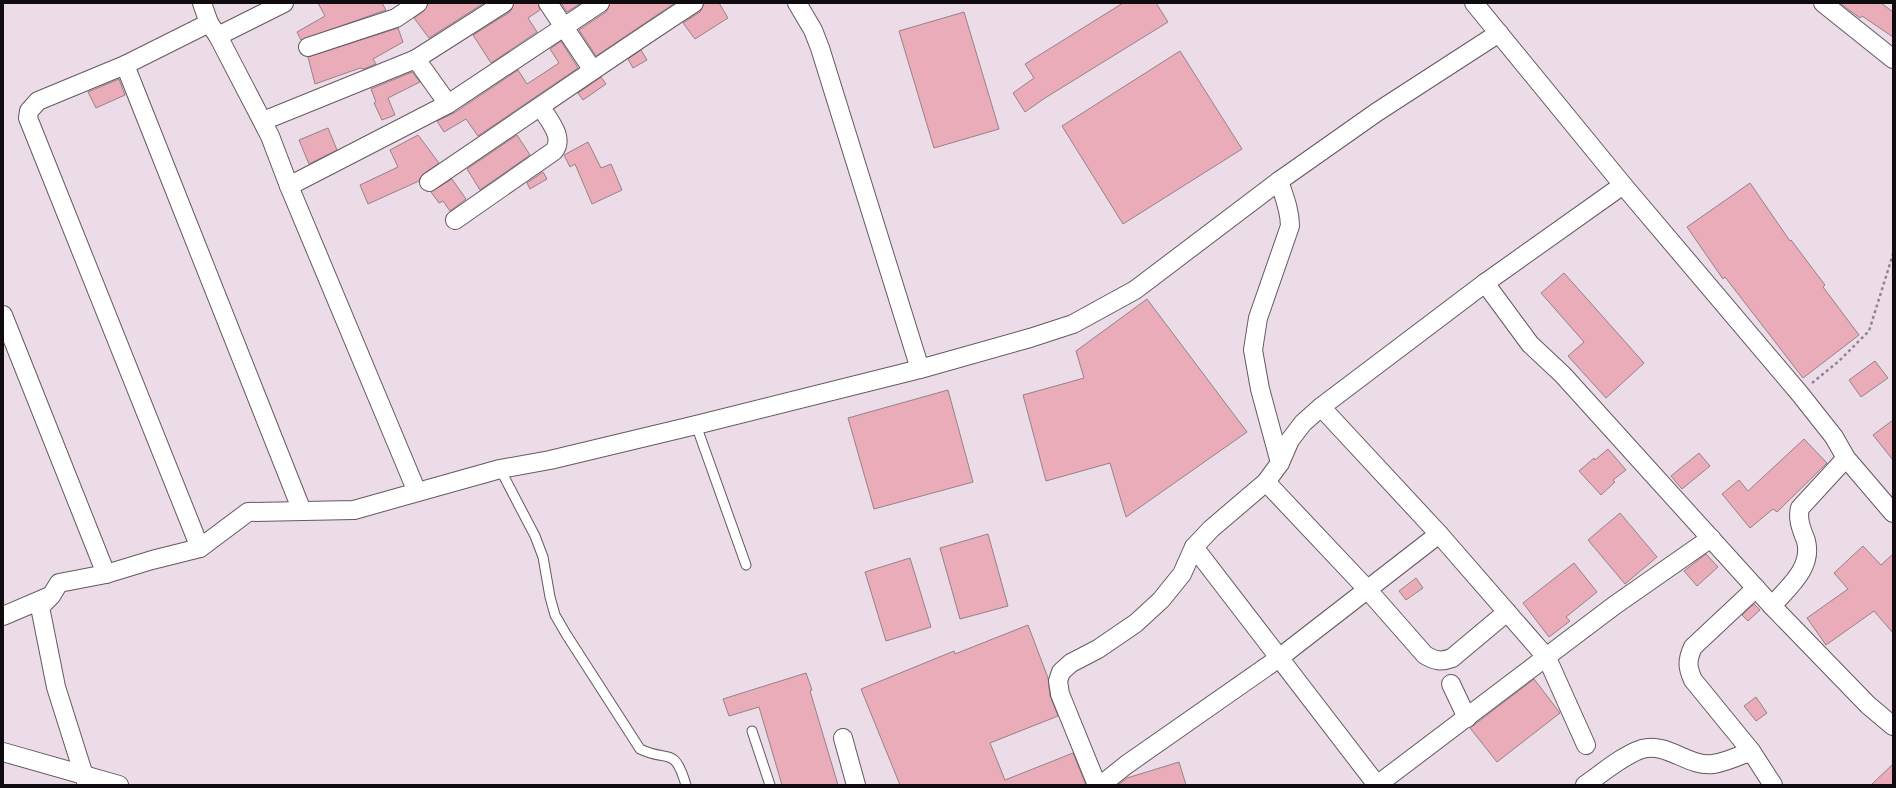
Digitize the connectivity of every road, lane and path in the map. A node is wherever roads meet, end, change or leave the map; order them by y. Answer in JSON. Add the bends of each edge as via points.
{"nodes":[{"id":1,"x":202,"y":3,"type":"edge"},
{"id":2,"x":284,"y":3,"type":"edge"},
{"id":3,"x":418,"y":3,"type":"edge"},
{"id":4,"x":504,"y":3,"type":"edge"},
{"id":5,"x":548,"y":3,"type":"edge"},
{"id":6,"x":600,"y":3,"type":"edge"},
{"id":7,"x":694,"y":3,"type":"edge"},
{"id":8,"x":798,"y":3,"type":"edge"},
{"id":9,"x":1474,"y":3,"type":"edge"},
{"id":10,"x":1823,"y":3,"type":"edge"},
{"id":11,"x":564,"y":27,"type":"junction"},
{"id":12,"x":214,"y":30,"type":"junction"},
{"id":13,"x":1499,"y":33,"type":"junction"},
{"id":14,"x":308,"y":47,"type":"dead end"},
{"id":15,"x":416,"y":59,"type":"junction"},
{"id":16,"x":1893,"y":59,"type":"edge"},
{"id":17,"x":125,"y":65,"type":"junction"},
{"id":18,"x":592,"y":69,"type":"junction"},
{"id":19,"x":448,"y":104,"type":"junction"},
{"id":20,"x":541,"y":107,"type":"junction"},
{"id":21,"x":263,"y":122,"type":"junction"},
{"id":22,"x":1279,"y":181,"type":"junction"},
{"id":23,"x":429,"y":182,"type":"dead end"},
{"id":24,"x":289,"y":186,"type":"junction"},
{"id":25,"x":1623,"y":186,"type":"junction"},
{"id":26,"x":455,"y":220,"type":"dead end"},
{"id":27,"x":1893,"y":254,"type":"edge"},
{"id":28,"x":1485,"y":283,"type":"junction"},
{"id":29,"x":3,"y":314,"type":"edge"},
{"id":30,"x":920,"y":369,"type":"junction"},
{"id":31,"x":1800,"y":394,"type":"junction"},
{"id":32,"x":1321,"y":407,"type":"junction"},
{"id":33,"x":696,"y":425,"type":"junction"},
{"id":34,"x":1846,"y":458,"type":"junction"},
{"id":35,"x":1280,"y":463,"type":"junction"},
{"id":36,"x":500,"y":469,"type":"junction"},
{"id":37,"x":1266,"y":482,"type":"junction"},
{"id":38,"x":417,"y":492,"type":"junction"},
{"id":39,"x":302,"y":510,"type":"junction"},
{"id":40,"x":1893,"y":513,"type":"edge"},
{"id":41,"x":1439,"y":534,"type":"junction"},
{"id":42,"x":1711,"y":538,"type":"junction"},
{"id":43,"x":200,"y":548,"type":"junction"},
{"id":44,"x":1194,"y":548,"type":"junction"},
{"id":45,"x":746,"y":566,"type":"dead end"},
{"id":46,"x":106,"y":574,"type":"junction"},
{"id":47,"x":1756,"y":588,"type":"junction"},
{"id":48,"x":1367,"y":589,"type":"junction"},
{"id":49,"x":51,"y":596,"type":"junction"},
{"id":50,"x":1772,"y":606,"type":"junction"},
{"id":51,"x":1507,"y":612,"type":"junction"},
{"id":52,"x":3,"y":616,"type":"edge"},
{"id":53,"x":1279,"y":658,"type":"junction"},
{"id":54,"x":1547,"y":658,"type":"junction"},
{"id":55,"x":1451,"y":684,"type":"dead end"},
{"id":56,"x":1467,"y":718,"type":"junction"},
{"id":57,"x":1893,"y":726,"type":"edge"},
{"id":58,"x":752,"y":731,"type":"dead end"},
{"id":59,"x":843,"y":738,"type":"dead end"},
{"id":60,"x":1586,"y":745,"type":"dead end"},
{"id":61,"x":1751,"y":751,"type":"junction"},
{"id":62,"x":3,"y":752,"type":"edge"},
{"id":63,"x":86,"y":780,"type":"edge"},
{"id":64,"x":119,"y":785,"type":"edge"},
{"id":65,"x":686,"y":785,"type":"edge"},
{"id":66,"x":770,"y":785,"type":"edge"},
{"id":67,"x":856,"y":785,"type":"edge"},
{"id":68,"x":1097,"y":785,"type":"edge"},
{"id":69,"x":1101,"y":785,"type":"edge"},
{"id":70,"x":1585,"y":785,"type":"edge"},
{"id":71,"x":1773,"y":785,"type":"edge"}],
"edges":[{"from":1,"to":12,"type":"street"},
{"from":2,"to":12,"type":"street"},
{"from":3,"to":14,"type":"street","via":[[396,18]]},
{"from":4,"to":15,"type":"street"},
{"from":5,"to":11,"type":"street"},
{"from":6,"to":11,"type":"street"},
{"from":7,"to":18,"type":"street"},
{"from":8,"to":30,"type":"street","via":[[820,48]]},
{"from":9,"to":13,"type":"street"},
{"from":10,"to":16,"type":"street"},
{"from":11,"to":18,"type":"street"},
{"from":11,"to":19,"type":"street"},
{"from":12,"to":17,"type":"street"},
{"from":12,"to":21,"type":"street"},
{"from":13,"to":22,"type":"street","via":[[1377,112]]},
{"from":13,"to":25,"type":"street"},
{"from":15,"to":19,"type":"street"},
{"from":15,"to":21,"type":"street"},
{"from":17,"to":39,"type":"street"},
{"from":17,"to":43,"type":"street","via":[[38,101],[29,111],[28,118]]},
{"from":18,"to":20,"type":"street"},
{"from":19,"to":24,"type":"street"},
{"from":20,"to":23,"type":"street"},
{"from":20,"to":26,"type":"street","via":[[557,135],[558,146]]},
{"from":21,"to":24,"type":"street"},
{"from":22,"to":30,"type":"street","via":[[1134,290],[1073,324]]},
{"from":22,"to":35,"type":"street","via":[[1290,216],[1290,226],[1258,318],[1253,350],[1260,389]]},
{"from":24,"to":38,"type":"street"},
{"from":25,"to":28,"type":"street"},
{"from":25,"to":31,"type":"street"},
{"from":27,"to":31,"type":"path","via":[[1869,331]]},
{"from":28,"to":32,"type":"street"},
{"from":28,"to":42,"type":"street","via":[[1530,344],[1563,375]]},
{"from":29,"to":46,"type":"street"},
{"from":30,"to":33,"type":"street"},
{"from":31,"to":34,"type":"street","via":[[1834,437]]},
{"from":32,"to":35,"type":"street","via":[[1303,423],[1290,440]]},
{"from":32,"to":41,"type":"street"},
{"from":33,"to":36,"type":"street","via":[[550,460]]},
{"from":33,"to":45,"type":"lane"},
{"from":34,"to":40,"type":"street"},
{"from":34,"to":50,"type":"street","via":[[1800,508],[1798,515],[1808,555],[1800,573]]},
{"from":35,"to":37,"type":"street"},
{"from":36,"to":38,"type":"street"},
{"from":36,"to":65,"type":"lane","via":[[536,536],[543,557],[551,603],[566,634],[640,749],[675,759]]},
{"from":37,"to":44,"type":"street","via":[[1211,529]]},
{"from":37,"to":48,"type":"street"},
{"from":38,"to":39,"type":"street","via":[[354,510]]},
{"from":39,"to":43,"type":"street","via":[[248,512]]},
{"from":41,"to":48,"type":"street"},
{"from":41,"to":51,"type":"street"},
{"from":42,"to":47,"type":"street"},
{"from":42,"to":54,"type":"street","via":[[1616,605]]},
{"from":43,"to":46,"type":"street"},
{"from":44,"to":53,"type":"street"},
{"from":44,"to":68,"type":"street","via":[[1182,574],[1161,600],[1136,622],[1061,672],[1058,681],[1060,694]]},
{"from":46,"to":49,"type":"street","via":[[59,583]]},
{"from":47,"to":50,"type":"street"},
{"from":47,"to":61,"type":"street","via":[[1693,646],[1688,658],[1688,668],[1693,680]]},
{"from":48,"to":51,"type":"street","via":[[1425,655],[1435,661],[1452,658]]},
{"from":48,"to":53,"type":"street"},
{"from":49,"to":52,"type":"street"},
{"from":49,"to":63,"type":"street","via":[[40,607],[56,687]]},
{"from":50,"to":57,"type":"street","via":[[1868,705]]},
{"from":51,"to":54,"type":"street"},
{"from":53,"to":56,"type":"street","via":[[1377,785]]},
{"from":53,"to":69,"type":"street"},
{"from":54,"to":56,"type":"street"},
{"from":54,"to":60,"type":"street"},
{"from":55,"to":56,"type":"street"},
{"from":58,"to":66,"type":"lane"},
{"from":59,"to":67,"type":"street"},
{"from":61,"to":70,"type":"street","via":[[1713,764],[1688,760],[1661,749],[1643,749]]},
{"from":61,"to":71,"type":"street"},
{"from":62,"to":63,"type":"street"},
{"from":63,"to":64,"type":"street"}]}
